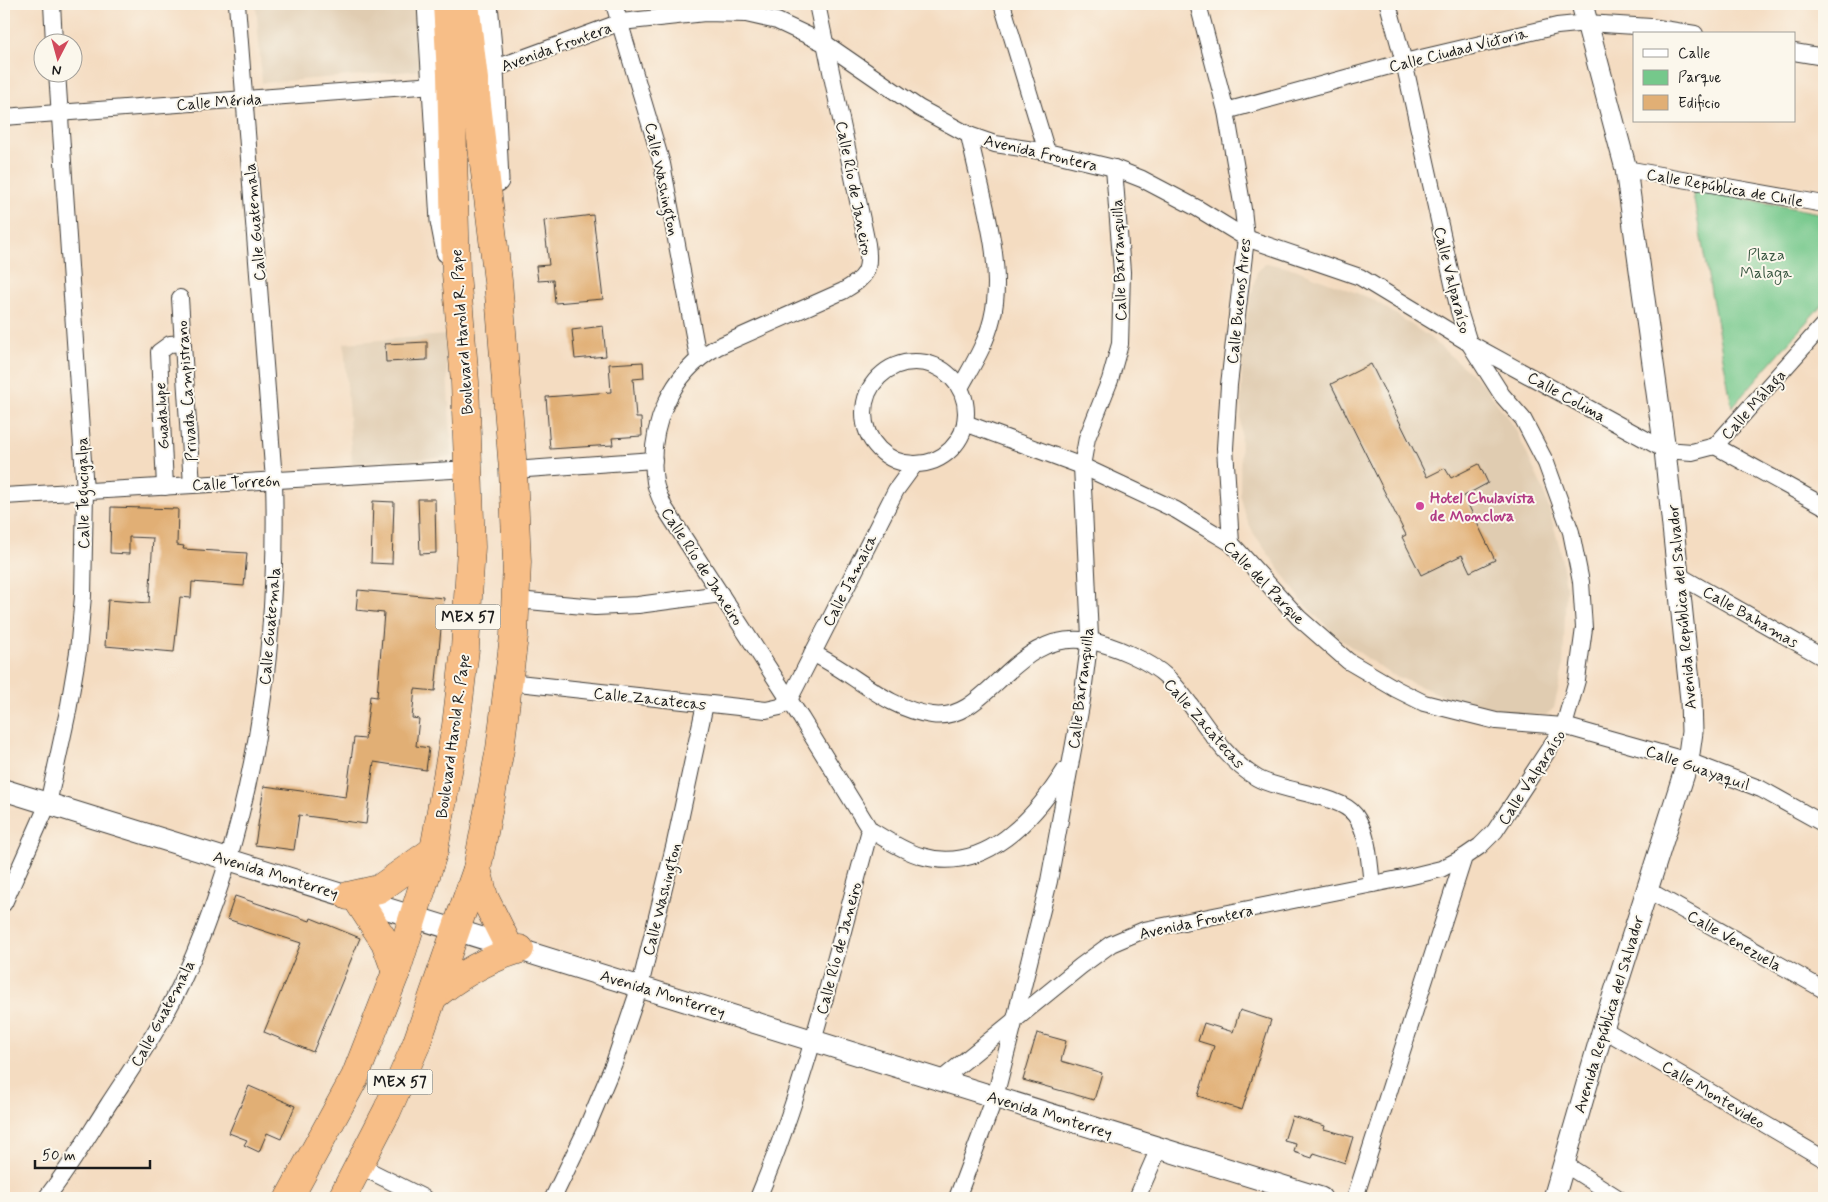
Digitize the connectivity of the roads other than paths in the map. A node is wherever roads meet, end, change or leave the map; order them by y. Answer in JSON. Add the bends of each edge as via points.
{"nodes":[{"id":1,"x":52,"y":4,"type":"edge"},
{"id":2,"x":237,"y":4,"type":"edge"},
{"id":3,"x":428,"y":4,"type":"edge"},
{"id":4,"x":447,"y":4,"type":"edge"},
{"id":5,"x":465,"y":4,"type":"edge"},
{"id":6,"x":487,"y":4,"type":"edge"},
{"id":7,"x":614,"y":4,"type":"edge"},
{"id":8,"x":817,"y":4,"type":"edge"},
{"id":9,"x":1002,"y":4,"type":"edge"},
{"id":10,"x":1198,"y":4,"type":"edge"},
{"id":11,"x":1388,"y":4,"type":"edge"},
{"id":12,"x":1585,"y":13,"type":"edge"},
{"id":13,"x":621,"y":22,"type":"junction"},
{"id":14,"x":53,"y":32,"type":"edge"},
{"id":15,"x":1684,"y":32,"type":"edge"},
{"id":16,"x":826,"y":44,"type":"junction"},
{"id":17,"x":1796,"y":52,"type":"edge"},
{"id":18,"x":1824,"y":57,"type":"edge"},
{"id":19,"x":1404,"y":62,"type":"junction"},
{"id":20,"x":493,"y":69,"type":"junction"},
{"id":21,"x":57,"y":82,"type":"edge"},
{"id":22,"x":434,"y":85,"type":"junction"},
{"id":23,"x":244,"y":99,"type":"junction"},
{"id":24,"x":1226,"y":111,"type":"junction"},
{"id":25,"x":59,"y":113,"type":"junction"},
{"id":26,"x":4,"y":117,"type":"edge"},
{"id":27,"x":968,"y":135,"type":"junction"},
{"id":28,"x":1047,"y":152,"type":"junction"},
{"id":29,"x":1114,"y":168,"type":"junction"},
{"id":30,"x":1626,"y":170,"type":"junction"},
{"id":31,"x":1824,"y":204,"type":"edge"},
{"id":32,"x":1246,"y":238,"type":"junction"},
{"id":33,"x":456,"y":273,"type":"junction"},
{"id":34,"x":498,"y":281,"type":"junction"},
{"id":35,"x":180,"y":298,"type":"dead end"},
{"id":36,"x":1821,"y":332,"type":"edge"},
{"id":37,"x":183,"y":343,"type":"junction"},
{"id":38,"x":1468,"y":343,"type":"junction"},
{"id":39,"x":698,"y":357,"type":"junction"},
{"id":40,"x":960,"y":388,"type":"junction"},
{"id":41,"x":966,"y":423,"type":"junction"},
{"id":42,"x":1715,"y":446,"type":"junction"},
{"id":43,"x":1665,"y":450,"type":"junction"},
{"id":44,"x":654,"y":460,"type":"junction"},
{"id":45,"x":915,"y":464,"type":"junction"},
{"id":46,"x":1082,"y":466,"type":"junction"},
{"id":47,"x":469,"y":469,"type":"junction"},
{"id":48,"x":513,"y":470,"type":"junction"},
{"id":49,"x":274,"y":480,"type":"junction"},
{"id":50,"x":192,"y":485,"type":"junction"},
{"id":51,"x":165,"y":486,"type":"junction"},
{"id":52,"x":85,"y":491,"type":"junction"},
{"id":53,"x":4,"y":496,"type":"edge"},
{"id":54,"x":1824,"y":506,"type":"edge"},
{"id":55,"x":1231,"y":543,"type":"junction"},
{"id":56,"x":1678,"y":575,"type":"junction"},
{"id":57,"x":721,"y":594,"type":"junction"},
{"id":58,"x":517,"y":600,"type":"junction"},
{"id":59,"x":1090,"y":641,"type":"junction"},
{"id":60,"x":812,"y":653,"type":"junction"},
{"id":61,"x":1824,"y":658,"type":"edge"},
{"id":62,"x":509,"y":682,"type":"junction"},
{"id":63,"x":790,"y":700,"type":"junction"},
{"id":64,"x":705,"y":704,"type":"junction"},
{"id":65,"x":1564,"y":726,"type":"junction"},
{"id":66,"x":1070,"y":761,"type":"junction"},
{"id":67,"x":1688,"y":761,"type":"junction"},
{"id":68,"x":4,"y":790,"type":"edge"},
{"id":69,"x":48,"y":804,"type":"junction"},
{"id":70,"x":1824,"y":824,"type":"edge"},
{"id":71,"x":870,"y":830,"type":"junction"},
{"id":72,"x":434,"y":850,"type":"junction"},
{"id":73,"x":1464,"y":857,"type":"junction"},
{"id":74,"x":228,"y":859,"type":"junction"},
{"id":75,"x":477,"y":869,"type":"junction"},
{"id":76,"x":1372,"y":884,"type":"junction"},
{"id":77,"x":1646,"y":889,"type":"junction"},
{"id":78,"x":352,"y":897,"type":"junction"},
{"id":79,"x":4,"y":903,"type":"edge"},
{"id":80,"x":414,"y":916,"type":"junction"},
{"id":81,"x":456,"y":929,"type":"junction"},
{"id":82,"x":514,"y":947,"type":"junction"},
{"id":83,"x":396,"y":972,"type":"junction"},
{"id":84,"x":640,"y":986,"type":"junction"},
{"id":85,"x":1824,"y":990,"type":"edge"},
{"id":86,"x":434,"y":996,"type":"junction"},
{"id":87,"x":1015,"y":1019,"type":"junction"},
{"id":88,"x":1603,"y":1029,"type":"junction"},
{"id":89,"x":813,"y":1040,"type":"junction"},
{"id":90,"x":941,"y":1080,"type":"junction"},
{"id":91,"x":995,"y":1097,"type":"junction"},
{"id":92,"x":1159,"y":1148,"type":"junction"},
{"id":93,"x":1824,"y":1160,"type":"edge"},
{"id":94,"x":1563,"y":1163,"type":"junction"},
{"id":95,"x":360,"y":1166,"type":"junction"},
{"id":96,"x":46,"y":1198,"type":"edge"},
{"id":97,"x":289,"y":1198,"type":"edge"},
{"id":98,"x":342,"y":1198,"type":"edge"},
{"id":99,"x":424,"y":1198,"type":"edge"},
{"id":100,"x":553,"y":1198,"type":"edge"},
{"id":101,"x":758,"y":1198,"type":"edge"},
{"id":102,"x":957,"y":1198,"type":"edge"},
{"id":103,"x":1137,"y":1198,"type":"edge"},
{"id":104,"x":1321,"y":1198,"type":"edge"},
{"id":105,"x":1355,"y":1198,"type":"edge"},
{"id":106,"x":1554,"y":1198,"type":"edge"},
{"id":107,"x":1618,"y":1198,"type":"edge"}],
"edges":[{"from":1,"to":14,"type":"street"},
{"from":2,"to":23,"type":"street","name":"Calle Guatemala"},
{"from":3,"to":22,"type":"street"},
{"from":4,"to":33,"type":"highway","name":"Boulevard Harold R. Pape","number":"MEX 57"},
{"from":5,"to":34,"type":"highway","number":"MEX 57"},
{"from":6,"to":20,"type":"street"},
{"from":7,"to":13,"type":"street","name":"Calle Washington"},
{"from":8,"to":16,"type":"street","name":"Calle Río de Janeiro"},
{"from":9,"to":28,"type":"street"},
{"from":10,"to":24,"type":"street","name":"Calle Buenos Aires"},
{"from":11,"to":19,"type":"street","name":"Calle Valparaíso"},
{"from":12,"to":15,"type":"street","name":"Calle Ciudad Victoria"},
{"from":12,"to":19,"type":"street","name":"Calle Ciudad Victoria","via":[[1557,26]]},
{"from":12,"to":30,"type":"street","name":"Avenida República del Salvador"},
{"from":13,"to":16,"type":"street","name":"Avenida Frontera","via":[[705,13],[746,14],[776,20]]},
{"from":13,"to":20,"type":"street","name":"Avenida Frontera"},
{"from":13,"to":39,"type":"street","name":"Calle Washington","via":[[662,164]]},
{"from":16,"to":27,"type":"street","name":"Avenida Frontera","via":[[919,108]]},
{"from":16,"to":39,"type":"street","name":"Calle Río de Janeiro","via":[[867,244],[870,262],[866,273],[858,283],[843,291]]},
{"from":17,"to":18,"type":"street"},
{"from":19,"to":24,"type":"street","name":"Calle Ciudad Victoria"},
{"from":19,"to":38,"type":"street","name":"Calle Valparaíso"},
{"from":20,"to":34,"type":"street","via":[[500,245]]},
{"from":21,"to":25,"type":"street","name":"Calle Tegucigalpa"},
{"from":22,"to":23,"type":"street","name":"Calle Mérida"},
{"from":22,"to":33,"type":"street","via":[[443,242]]},
{"from":23,"to":25,"type":"street","name":"Calle Mérida"},
{"from":23,"to":49,"type":"street","name":"Calle Guatemala"},
{"from":24,"to":32,"type":"street","name":"Calle Buenos Aires","via":[[1244,209]]},
{"from":25,"to":26,"type":"street","name":"Calle Mérida"},
{"from":25,"to":52,"type":"street","name":"Calle Tegucigalpa"},
{"from":27,"to":28,"type":"street","name":"Avenida Frontera","via":[[995,144]]},
{"from":27,"to":40,"type":"street","via":[[996,263],[996,292],[992,319],[981,350]]},
{"from":28,"to":29,"type":"street","name":"Avenida Frontera"},
{"from":29,"to":32,"type":"street","name":"Avenida Frontera","via":[[1142,179]]},
{"from":29,"to":46,"type":"street","name":"Calle Barranquilla","via":[[1122,272],[1120,344],[1087,438]]},
{"from":30,"to":31,"type":"street","name":"Calle República de Chile"},
{"from":30,"to":43,"type":"street","name":"Avenida República del Salvador"},
{"from":32,"to":38,"type":"street","name":"Avenida Frontera","via":[[1360,276]]},
{"from":32,"to":55,"type":"street","name":"Calle Buenos Aires","via":[[1225,448]]},
{"from":33,"to":47,"type":"highway","name":"Boulevard Harold R. Pape","number":"MEX 57"},
{"from":34,"to":48,"type":"highway","number":"MEX 57"},
{"from":35,"to":37,"type":"street","name":"Privada Campistrano"},
{"from":36,"to":42,"type":"street","name":"Calle Málaga"},
{"from":37,"to":50,"type":"street","name":"Privada Campistrano"},
{"from":37,"to":51,"type":"street","name":"Guadalupe","via":[[170,344],[159,352]]},
{"from":38,"to":43,"type":"street","name":"Calle Colima"},
{"from":38,"to":65,"type":"street","name":"Calle Valparaíso","via":[[1502,395],[1523,420],[1546,463],[1571,532],[1582,582],[1584,628],[1577,680]]},
{"from":39,"to":44,"type":"street","name":"Calle Río de Janeiro","via":[[672,388],[662,414]]},
{"from":40,"to":41,"type":"street"},
{"from":40,"to":45,"type":"street","via":[[943,371],[920,362],[888,370],[876,381],[864,411],[866,427],[873,442],[892,458]]},
{"from":41,"to":45,"type":"street","via":[[948,453],[932,461]]},
{"from":41,"to":46,"type":"street","name":"Calle del Parque"},
{"from":42,"to":43,"type":"street","name":"Calle Málaga","via":[[1692,452]]},
{"from":42,"to":54,"type":"street"},
{"from":43,"to":56,"type":"street","name":"Avenida República del Salvador"},
{"from":44,"to":48,"type":"street"},
{"from":44,"to":57,"type":"street","name":"Calle Río de Janeiro","via":[[655,483],[664,507]]},
{"from":45,"to":60,"type":"street","name":"Calle Jamaica","via":[[896,490]]},
{"from":46,"to":55,"type":"street","name":"Calle del Parque","via":[[1176,510]]},
{"from":46,"to":59,"type":"street","name":"Calle Barranquilla"},
{"from":47,"to":49,"type":"street","name":"Calle Torreón"},
{"from":47,"to":72,"type":"highway","name":"Boulevard Harold R. Pape","number":"MEX 57","via":[[471,547],[465,649],[455,735]]},
{"from":48,"to":58,"type":"highway","number":"MEX 57"},
{"from":49,"to":50,"type":"street","name":"Calle Torreón"},
{"from":49,"to":74,"type":"street","name":"Calle Guatemala","via":[[275,546],[262,706]]},
{"from":50,"to":51,"type":"street","name":"Calle Torreón"},
{"from":51,"to":52,"type":"street","name":"Calle Torreón"},
{"from":52,"to":53,"type":"street","name":"Calle Torreón"},
{"from":52,"to":69,"type":"street","name":"Calle Tegucigalpa","via":[[83,596],[78,652]]},
{"from":55,"to":65,"type":"street","name":"Calle del Parque","via":[[1299,618],[1348,661],[1396,690],[1424,703],[1496,721]]},
{"from":56,"to":61,"type":"street","name":"Calle Bahamas"},
{"from":56,"to":67,"type":"street","name":"Avenida República del Salvador","via":[[1691,700],[1692,732]]},
{"from":57,"to":58,"type":"street","via":[[595,607]]},
{"from":57,"to":63,"type":"street","name":"Calle Río de Janeiro"},
{"from":58,"to":62,"type":"highway","number":"MEX 57"},
{"from":59,"to":60,"type":"street","name":"Calle Zacatecas","via":[[1048,643],[1024,657],[973,703],[955,712],[934,716],[906,709]]},
{"from":59,"to":66,"type":"street","name":"Calle Barranquilla"},
{"from":59,"to":76,"type":"street","name":"Calle Zacatecas","via":[[1129,654],[1166,676],[1232,759],[1258,778],[1336,803],[1354,814],[1368,849]]},
{"from":60,"to":63,"type":"street","name":"Calle Jamaica"},
{"from":62,"to":64,"type":"street","name":"Calle Zacatecas"},
{"from":62,"to":75,"type":"highway","number":"MEX 57"},
{"from":63,"to":64,"type":"street","name":"Calle Zacatecas","via":[[780,707],[766,710]]},
{"from":63,"to":71,"type":"street","name":"Calle Río de Janeiro"},
{"from":64,"to":84,"type":"street","name":"Calle Washington","via":[[676,844]]},
{"from":65,"to":67,"type":"street","name":"Calle Guayaquil"},
{"from":65,"to":73,"type":"street","name":"Calle Valparaíso","via":[[1495,831]]},
{"from":66,"to":71,"type":"street","via":[[1046,801],[994,847],[970,858],[943,860],[920,856]]},
{"from":66,"to":87,"type":"street","name":"Calle Barranquilla","via":[[1049,881]]},
{"from":67,"to":70,"type":"street","name":"Calle Guayaquil","via":[[1762,789]]},
{"from":67,"to":77,"type":"street","name":"Avenida República del Salvador"},
{"from":68,"to":69,"type":"street","name":"Avenida Monterrey"},
{"from":69,"to":74,"type":"street","name":"Avenida Monterrey"},
{"from":69,"to":79,"type":"street","name":"Calle Tegucigalpa"},
{"from":71,"to":89,"type":"street","name":"Calle Río de Janeiro"},
{"from":72,"to":78,"type":"highway","via":[[379,889]]},
{"from":72,"to":80,"type":"highway","name":"Boulevard Harold R. Pape","number":"MEX 57"},
{"from":73,"to":76,"type":"street","name":"Avenida Frontera","via":[[1441,869]]},
{"from":73,"to":105,"type":"street"},
{"from":74,"to":78,"type":"street","name":"Avenida Monterrey"},
{"from":74,"to":96,"type":"street","name":"Calle Guatemala","via":[[182,983],[146,1047]]},
{"from":75,"to":81,"type":"highway","number":"MEX 57"},
{"from":75,"to":82,"type":"highway","via":[[484,898]]},
{"from":76,"to":87,"type":"street","name":"Avenida Frontera","via":[[1144,930],[1111,944]]},
{"from":77,"to":85,"type":"street","name":"Calle Venezuela"},
{"from":77,"to":88,"type":"street","name":"Avenida República del Salvador"},
{"from":78,"to":80,"type":"street","name":"Avenida Monterrey"},
{"from":78,"to":83,"type":"highway","via":[[385,942]]},
{"from":80,"to":81,"type":"street","name":"Avenida Monterrey"},
{"from":80,"to":83,"type":"highway","name":"Boulevard Harold R. Pape","number":"MEX 57"},
{"from":81,"to":82,"type":"street","name":"Avenida Monterrey"},
{"from":81,"to":86,"type":"highway","number":"MEX 57"},
{"from":82,"to":84,"type":"street","name":"Avenida Monterrey"},
{"from":82,"to":86,"type":"highway","via":[[469,969]]},
{"from":83,"to":97,"type":"highway","name":"Boulevard Harold R. Pape","number":"MEX 57","via":[[355,1077]]},
{"from":84,"to":89,"type":"street","name":"Avenida Monterrey"},
{"from":84,"to":100,"type":"street","name":"Calle Washington","via":[[614,1063]]},
{"from":86,"to":95,"type":"highway","number":"MEX 57","via":[[388,1111]]},
{"from":87,"to":90,"type":"street","name":"Avenida Frontera"},
{"from":87,"to":91,"type":"street","name":"Calle Barranquilla"},
{"from":88,"to":93,"type":"street","name":"Calle Montevideo"},
{"from":88,"to":94,"type":"street","name":"Avenida República del Salvador"},
{"from":89,"to":90,"type":"street","name":"Avenida Monterrey"},
{"from":89,"to":101,"type":"street","name":"Calle Río de Janeiro","via":[[776,1156]]},
{"from":90,"to":91,"type":"street","name":"Avenida Monterrey"},
{"from":91,"to":92,"type":"street","name":"Avenida Monterrey"},
{"from":91,"to":102,"type":"street","name":"Calle Barranquilla"},
{"from":92,"to":103,"type":"street"},
{"from":92,"to":104,"type":"street","name":"Avenida Monterrey"},
{"from":94,"to":106,"type":"street","name":"Avenida República del Salvador"},
{"from":94,"to":107,"type":"street"},
{"from":95,"to":98,"type":"highway","number":"MEX 57"},
{"from":95,"to":99,"type":"street"}]}
